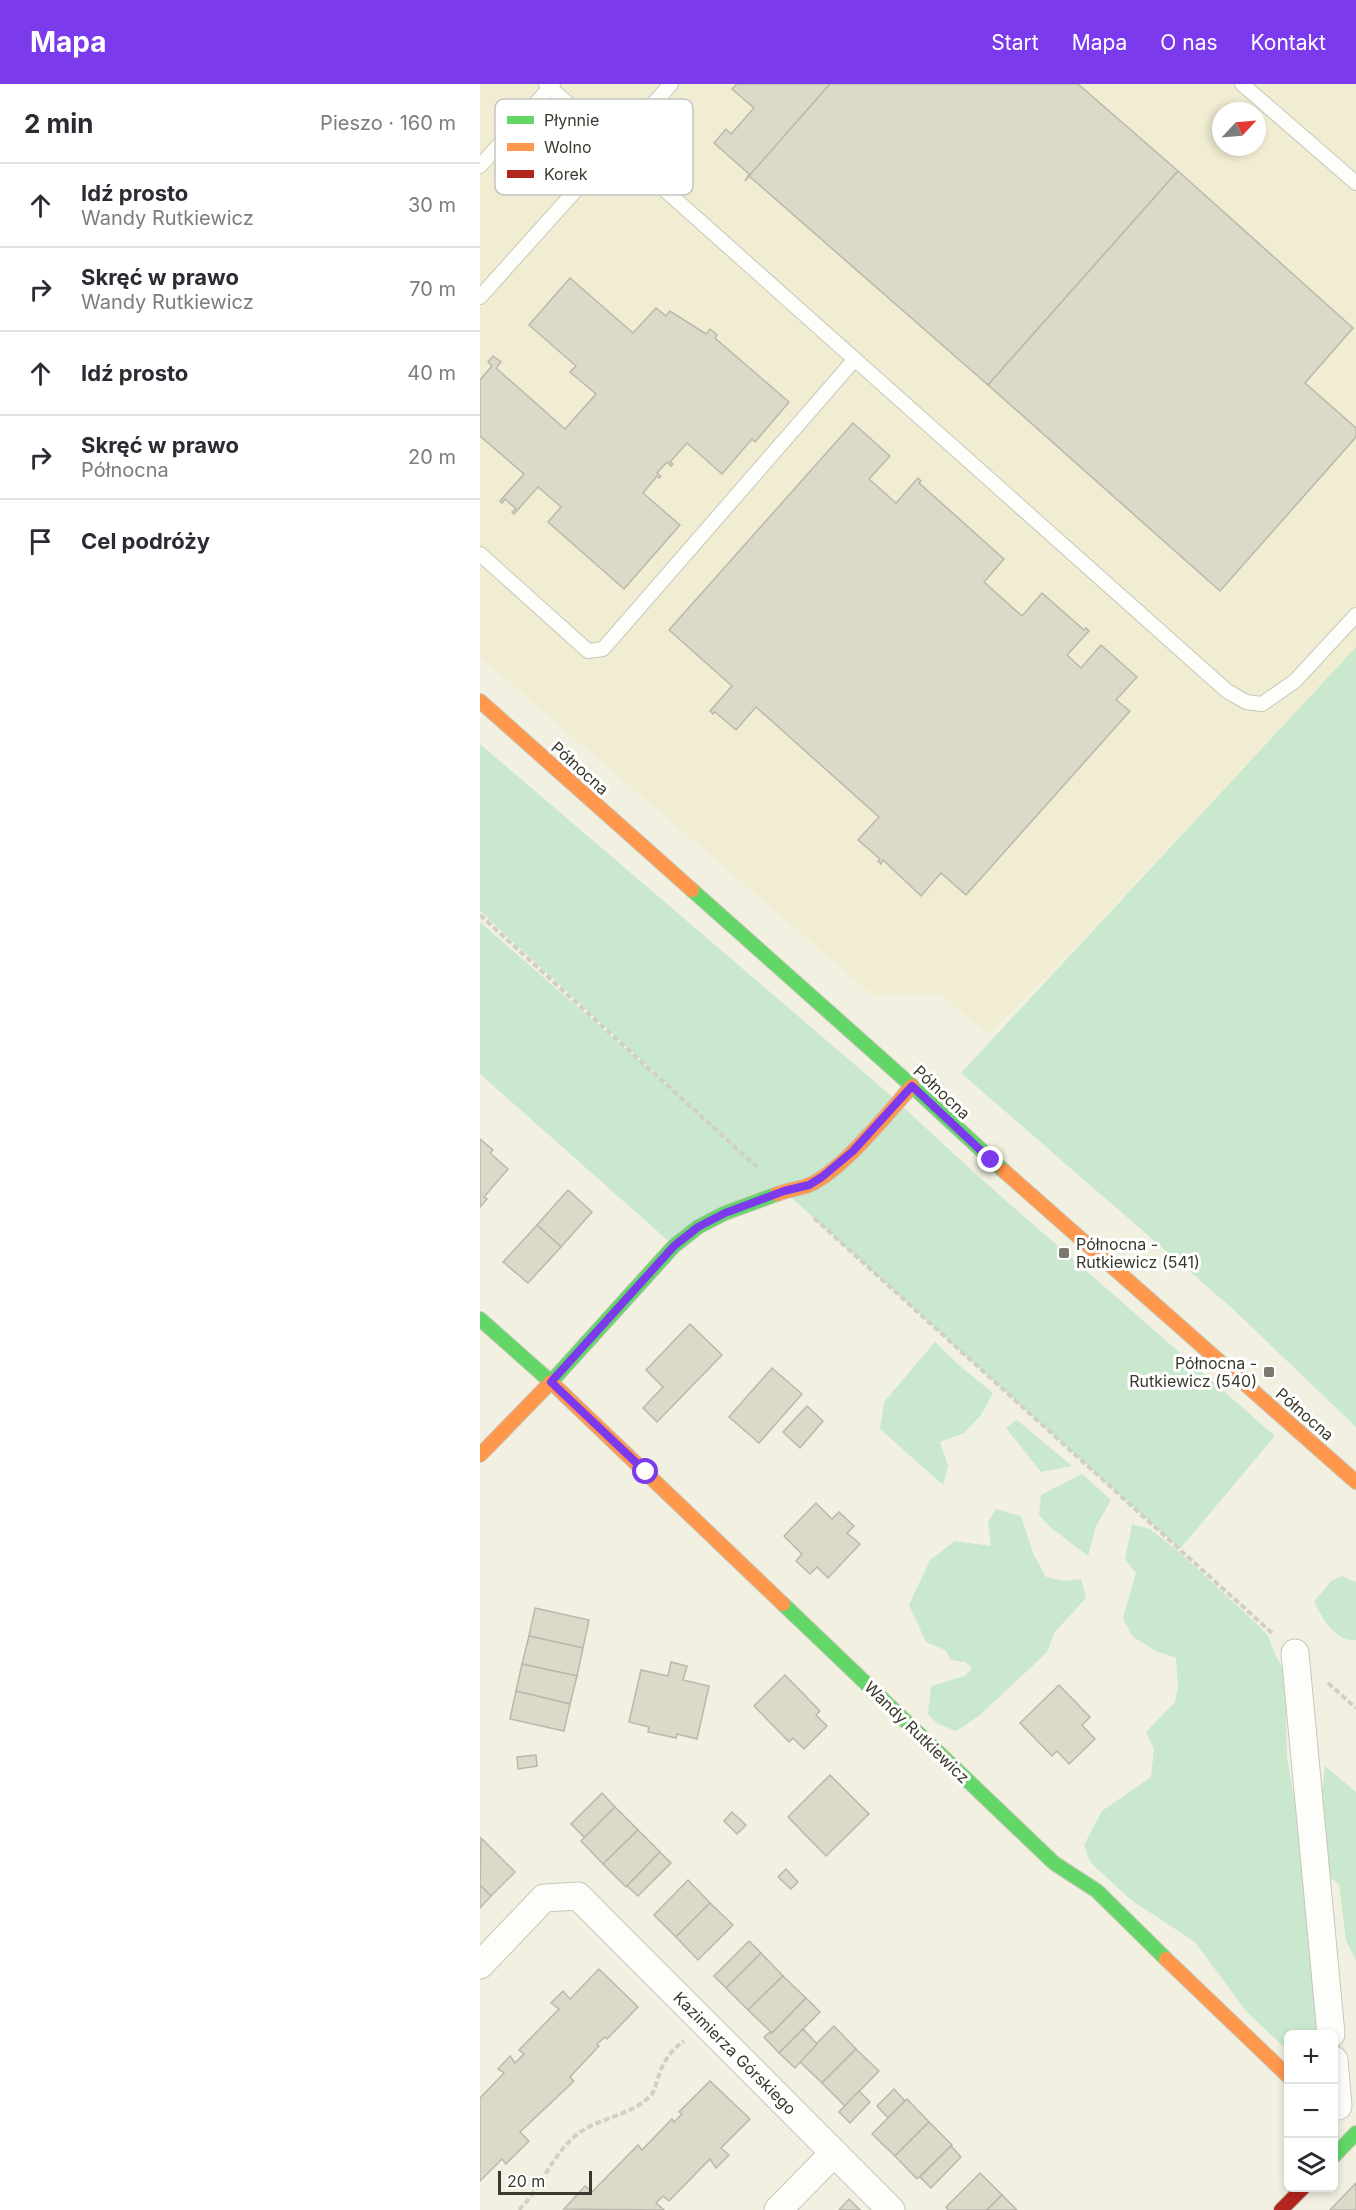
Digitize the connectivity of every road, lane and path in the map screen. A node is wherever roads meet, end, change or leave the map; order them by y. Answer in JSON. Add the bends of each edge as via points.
{"nodes":[{"id":1,"x":671,"y":84,"type":"edge"},
{"id":2,"x":1242,"y":84,"type":"edge"},
{"id":3,"x":550,"y":85,"type":"edge"},
{"id":4,"x":538,"y":99,"type":"edge"},
{"id":5,"x":565,"y":99,"type":"edge"},
{"id":6,"x":658,"y":99,"type":"edge"},
{"id":7,"x":495,"y":149,"type":"edge"},
{"id":8,"x":480,"y":166,"type":"edge"},
{"id":9,"x":1356,"y":183,"type":"edge"},
{"id":10,"x":572,"y":195,"type":"edge"},
{"id":11,"x":671,"y":195,"type":"edge"},
{"id":12,"x":480,"y":297,"type":"edge"},
{"id":13,"x":855,"y":359,"type":"junction"},
{"id":14,"x":480,"y":554,"type":"edge"},
{"id":15,"x":1356,"y":615,"type":"edge"},
{"id":16,"x":480,"y":701,"type":"edge"},
{"id":17,"x":480,"y":915,"type":"edge"},
{"id":18,"x":912,"y":1086,"type":"junction"},
{"id":19,"x":784,"y":1191,"type":"junction"},
{"id":20,"x":480,"y":1319,"type":"edge"},
{"id":21,"x":551,"y":1382,"type":"junction"},
{"id":22,"x":480,"y":1455,"type":"edge"},
{"id":23,"x":1356,"y":1482,"type":"edge"},
{"id":24,"x":1295,"y":1653,"type":"junction"},
{"id":25,"x":1356,"y":1708,"type":"edge"},
{"id":26,"x":480,"y":1965,"type":"edge"},
{"id":27,"x":706,"y":2025,"type":"junction"},
{"id":28,"x":1331,"y":2030,"type":"edge"},
{"id":29,"x":1284,"y":2072,"type":"edge"},
{"id":30,"x":1338,"y":2108,"type":"edge"},
{"id":31,"x":1356,"y":2131,"type":"edge"},
{"id":32,"x":1338,"y":2151,"type":"edge"},
{"id":33,"x":834,"y":2153,"type":"junction"},
{"id":34,"x":1298,"y":2192,"type":"edge"},
{"id":35,"x":519,"y":2210,"type":"edge"},
{"id":36,"x":778,"y":2210,"type":"edge"},
{"id":37,"x":891,"y":2210,"type":"edge"},
{"id":38,"x":1281,"y":2210,"type":"edge"}],
"edges":[{"from":1,"to":6,"type":"lane"},
{"from":2,"to":9,"type":"lane"},
{"from":3,"to":4,"type":"lane"},
{"from":3,"to":5,"type":"lane"},
{"from":7,"to":8,"type":"lane"},
{"from":10,"to":12,"type":"lane"},
{"from":11,"to":13,"type":"lane"},
{"from":13,"to":14,"type":"lane","via":[[603,650],[588,651]]},
{"from":13,"to":15,"type":"lane","via":[[1227,691],[1246,702],[1263,704],[1295,681]]},
{"from":16,"to":18,"type":"street","name":"Północna"},
{"from":17,"to":19,"type":"path"},
{"from":18,"to":19,"type":"street","via":[[839,1164],[809,1185]]},
{"from":18,"to":23,"type":"street","name":"Północna"},
{"from":19,"to":21,"type":"street","via":[[725,1213],[674,1246]]},
{"from":19,"to":24,"type":"path"},
{"from":20,"to":21,"type":"street","name":"Wandy Rutkiewicz"},
{"from":21,"to":22,"type":"street"},
{"from":21,"to":29,"type":"street","name":"Wandy Rutkiewicz","via":[[1054,1863],[1097,1891]]},
{"from":24,"to":25,"type":"path"},
{"from":24,"to":28,"type":"street"},
{"from":26,"to":27,"type":"street","name":"Kazimierza Górskiego","via":[[544,1898],[578,1896]]},
{"from":27,"to":33,"type":"street","name":"Kazimierza Górskiego"},
{"from":27,"to":35,"type":"path","via":[[672,2050],[653,2093],[637,2107],[574,2136]]},
{"from":30,"to":31,"type":"street"},
{"from":31,"to":32,"type":"street"},
{"from":33,"to":36,"type":"street"},
{"from":33,"to":37,"type":"street","name":"Kazimierza Górskiego"},
{"from":34,"to":38,"type":"street"}]}
